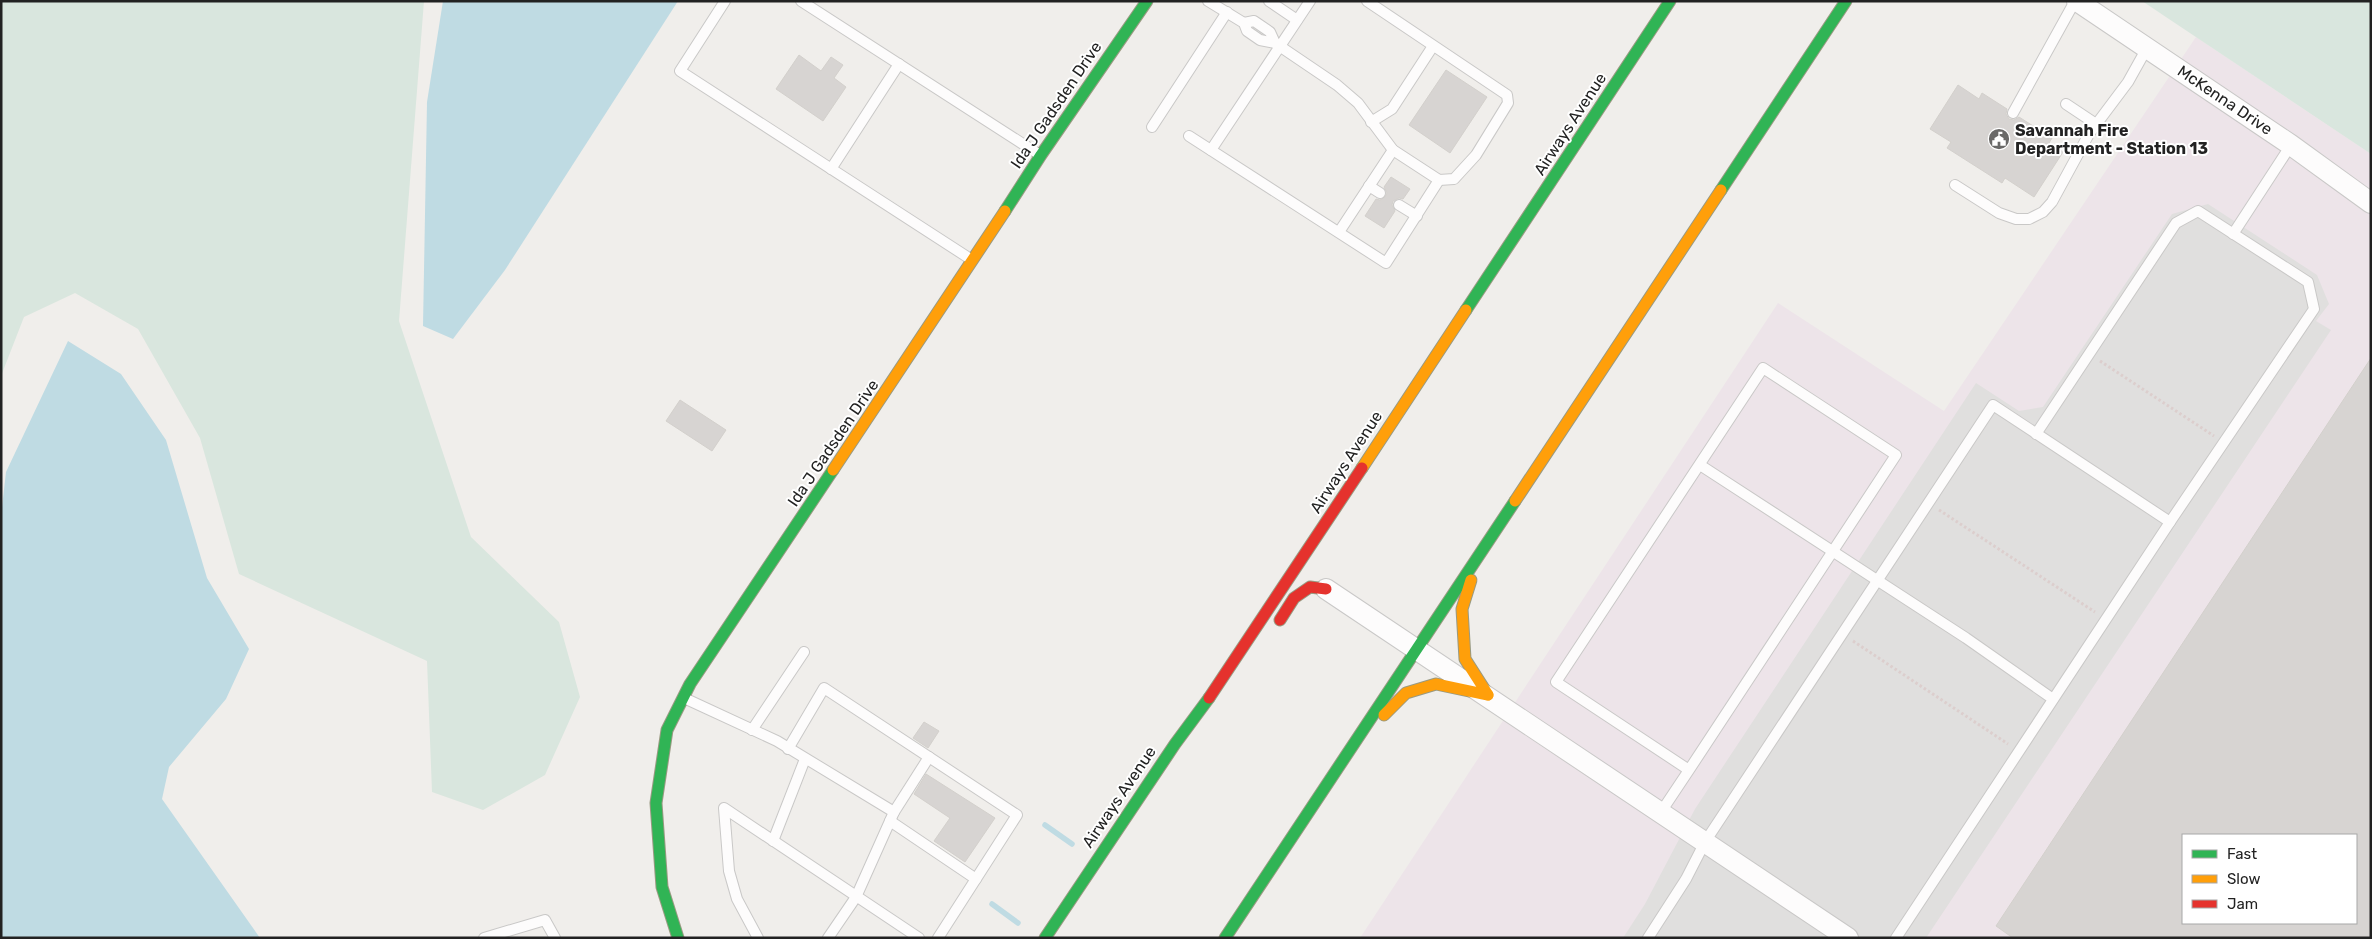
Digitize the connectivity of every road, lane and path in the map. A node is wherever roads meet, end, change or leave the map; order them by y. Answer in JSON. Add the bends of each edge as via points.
{"nodes":[{"id":1,"x":725,"y":1,"type":"edge"},
{"id":2,"x":800,"y":1,"type":"edge"},
{"id":3,"x":1147,"y":1,"type":"edge"},
{"id":4,"x":1208,"y":1,"type":"edge"},
{"id":5,"x":1269,"y":1,"type":"edge"},
{"id":6,"x":1310,"y":1,"type":"edge"},
{"id":7,"x":1367,"y":1,"type":"edge"},
{"id":8,"x":1670,"y":1,"type":"edge"},
{"id":9,"x":1846,"y":1,"type":"edge"},
{"id":10,"x":2076,"y":1,"type":"edge"},
{"id":11,"x":1227,"y":12,"type":"junction"},
{"id":12,"x":1297,"y":20,"type":"junction"},
{"id":13,"x":1277,"y":45,"type":"junction"},
{"id":14,"x":1433,"y":46,"type":"junction"},
{"id":15,"x":2147,"y":48,"type":"junction"},
{"id":16,"x":899,"y":64,"type":"junction"},
{"id":17,"x":2066,"y":104,"type":"dead end"},
{"id":18,"x":2013,"y":113,"type":"dead end"},
{"id":19,"x":1371,"y":122,"type":"junction"},
{"id":20,"x":2096,"y":124,"type":"junction"},
{"id":21,"x":1152,"y":128,"type":"dead end"},
{"id":22,"x":1189,"y":136,"type":"dead end"},
{"id":23,"x":2291,"y":145,"type":"junction"},
{"id":24,"x":1211,"y":150,"type":"junction"},
{"id":25,"x":1393,"y":150,"type":"junction"},
{"id":26,"x":1041,"y":155,"type":"junction"},
{"id":27,"x":831,"y":169,"type":"junction"},
{"id":28,"x":1439,"y":180,"type":"junction"},
{"id":29,"x":1955,"y":185,"type":"dead end"},
{"id":30,"x":1369,"y":186,"type":"junction"},
{"id":31,"x":1380,"y":193,"type":"dead end"},
{"id":32,"x":2371,"y":203,"type":"edge"},
{"id":33,"x":1399,"y":205,"type":"dead end"},
{"id":34,"x":1417,"y":216,"type":"junction"},
{"id":35,"x":1339,"y":232,"type":"junction"},
{"id":36,"x":2233,"y":234,"type":"junction"},
{"id":37,"x":974,"y":261,"type":"junction"},
{"id":38,"x":2089,"y":354,"type":"junction"},
{"id":39,"x":2036,"y":434,"type":"junction"},
{"id":40,"x":2224,"y":442,"type":"junction"},
{"id":41,"x":1700,"y":465,"type":"junction"},
{"id":42,"x":1928,"y":503,"type":"junction"},
{"id":43,"x":1331,"y":515,"type":"junction"},
{"id":44,"x":2170,"y":522,"type":"junction"},
{"id":45,"x":1321,"y":552,"type":"dead end"},
{"id":46,"x":1832,"y":552,"type":"junction"},
{"id":47,"x":1477,"y":561,"type":"junction"},
{"id":48,"x":1876,"y":581,"type":"junction"},
{"id":49,"x":1323,"y":584,"type":"joint"},
{"id":50,"x":2106,"y":619,"type":"junction"},
{"id":51,"x":1274,"y":628,"type":"dead end"},
{"id":52,"x":1842,"y":634,"type":"junction"},
{"id":53,"x":1256,"y":649,"type":"dead end"},
{"id":54,"x":1415,"y":649,"type":"junction"},
{"id":55,"x":804,"y":652,"type":"dead end"},
{"id":56,"x":1228,"y":672,"type":"junction"},
{"id":57,"x":1488,"y":696,"type":"junction"},
{"id":58,"x":683,"y":698,"type":"junction"},
{"id":59,"x":2053,"y":699,"type":"junction"},
{"id":60,"x":752,"y":730,"type":"junction"},
{"id":61,"x":1357,"y":740,"type":"junction"},
{"id":62,"x":788,"y":749,"type":"junction"},
{"id":63,"x":2019,"y":751,"type":"junction"},
{"id":64,"x":929,"y":757,"type":"junction"},
{"id":65,"x":805,"y":759,"type":"junction"},
{"id":66,"x":1689,"y":770,"type":"junction"},
{"id":67,"x":1661,"y":812,"type":"junction"},
{"id":68,"x":892,"y":816,"type":"junction"},
{"id":69,"x":773,"y":841,"type":"junction"},
{"id":70,"x":1705,"y":842,"type":"junction"},
{"id":71,"x":976,"y":879,"type":"junction"},
{"id":72,"x":856,"y":897,"type":"junction"},
{"id":73,"x":484,"y":938,"type":"edge"},
{"id":74,"x":555,"y":938,"type":"edge"},
{"id":75,"x":678,"y":938,"type":"edge"},
{"id":76,"x":758,"y":938,"type":"edge"},
{"id":77,"x":828,"y":938,"type":"edge"},
{"id":78,"x":919,"y":938,"type":"edge"},
{"id":79,"x":938,"y":938,"type":"edge"},
{"id":80,"x":1045,"y":938,"type":"edge"},
{"id":81,"x":1225,"y":938,"type":"edge"},
{"id":82,"x":1648,"y":938,"type":"edge"},
{"id":83,"x":1848,"y":938,"type":"edge"},
{"id":84,"x":1896,"y":938,"type":"edge"}],
"edges":[{"from":1,"to":27,"type":"lane","via":[[680,71]]},
{"from":2,"to":16,"type":"lane"},
{"from":3,"to":26,"type":"main road","name":"Ida J Gadsden Drive"},
{"from":4,"to":11,"type":"lane"},
{"from":5,"to":12,"type":"lane"},
{"from":6,"to":12,"type":"lane"},
{"from":7,"to":14,"type":"lane"},
{"from":8,"to":43,"type":"main road","name":"Airways Avenue"},
{"from":9,"to":47,"type":"main road"},
{"from":10,"to":15,"type":"street","name":"McKenna Drive"},
{"from":10,"to":18,"type":"lane"},
{"from":11,"to":13,"type":"lane","via":[[1244,23],[1254,21],[1270,32]]},
{"from":11,"to":21,"type":"lane"},
{"from":12,"to":13,"type":"lane"},
{"from":13,"to":19,"type":"lane","via":[[1337,85],[1358,103]]},
{"from":13,"to":24,"type":"lane"},
{"from":14,"to":19,"type":"lane","via":[[1392,109]]},
{"from":14,"to":28,"type":"lane","via":[[1507,95],[1508,103],[1476,155],[1454,179]]},
{"from":15,"to":20,"type":"lane","via":[[2128,82]]},
{"from":15,"to":23,"type":"street","name":"McKenna Drive"},
{"from":16,"to":26,"type":"lane"},
{"from":16,"to":27,"type":"lane"},
{"from":17,"to":20,"type":"lane"},
{"from":19,"to":25,"type":"lane"},
{"from":20,"to":29,"type":"lane","via":[[2052,202],[2043,212],[2029,219],[2016,219],[2000,213]]},
{"from":22,"to":24,"type":"lane"},
{"from":23,"to":32,"type":"street","name":"McKenna Drive"},
{"from":23,"to":36,"type":"lane"},
{"from":24,"to":35,"type":"lane"},
{"from":25,"to":28,"type":"lane"},
{"from":25,"to":30,"type":"lane"},
{"from":26,"to":37,"type":"main road","name":"Ida J Gadsden Drive"},
{"from":27,"to":37,"type":"lane"},
{"from":28,"to":34,"type":"lane"},
{"from":30,"to":31,"type":"lane"},
{"from":30,"to":35,"type":"lane"},
{"from":33,"to":34,"type":"lane"},
{"from":34,"to":35,"type":"lane","via":[[1386,263]]},
{"from":36,"to":38,"type":"lane","via":[[2198,211],[2176,223]]},
{"from":36,"to":40,"type":"lane","via":[[2308,282],[2314,309]]},
{"from":37,"to":58,"type":"main road","name":"Ida J Gadsden Drive"},
{"from":38,"to":39,"type":"lane"},
{"from":38,"to":40,"type":"path"},
{"from":39,"to":42,"type":"lane","via":[[1993,405]]},
{"from":39,"to":44,"type":"lane"},
{"from":40,"to":44,"type":"lane"},
{"from":41,"to":46,"type":"lane"},
{"from":41,"to":46,"type":"lane","via":[[1763,368],[1896,456]]},
{"from":41,"to":66,"type":"lane","via":[[1556,682]]},
{"from":42,"to":48,"type":"lane"},
{"from":42,"to":50,"type":"path"},
{"from":43,"to":45,"type":"main road"},
{"from":43,"to":56,"type":"main road","name":"Airways Avenue"},
{"from":44,"to":50,"type":"lane"},
{"from":46,"to":48,"type":"lane"},
{"from":46,"to":66,"type":"lane"},
{"from":47,"to":54,"type":"main road"},
{"from":47,"to":57,"type":"main road","via":[[1462,609],[1465,659]]},
{"from":48,"to":52,"type":"lane"},
{"from":48,"to":59,"type":"lane"},
{"from":49,"to":51,"type":"main road","via":[[1310,587],[1294,598]]},
{"from":49,"to":54,"type":"street"},
{"from":50,"to":59,"type":"lane"},
{"from":52,"to":63,"type":"path"},
{"from":52,"to":70,"type":"lane"},
{"from":53,"to":56,"type":"main road"},
{"from":54,"to":57,"type":"street"},
{"from":54,"to":61,"type":"main road"},
{"from":55,"to":60,"type":"lane"},
{"from":56,"to":80,"type":"main road","name":"Airways Avenue","via":[[1175,744]]},
{"from":57,"to":61,"type":"main road","via":[[1436,684],[1406,693]]},
{"from":57,"to":67,"type":"street"},
{"from":58,"to":60,"type":"lane"},
{"from":58,"to":75,"type":"main road","name":"Ida J Gadsden Drive","via":[[667,730],[656,803],[662,887]]},
{"from":59,"to":63,"type":"lane"},
{"from":60,"to":62,"type":"lane"},
{"from":61,"to":81,"type":"main road"},
{"from":62,"to":64,"type":"lane","via":[[824,688]]},
{"from":62,"to":65,"type":"lane"},
{"from":63,"to":84,"type":"lane"},
{"from":64,"to":68,"type":"lane"},
{"from":64,"to":71,"type":"lane","via":[[1017,815]]},
{"from":65,"to":68,"type":"lane"},
{"from":65,"to":69,"type":"lane"},
{"from":66,"to":67,"type":"lane"},
{"from":67,"to":70,"type":"street"},
{"from":68,"to":71,"type":"lane"},
{"from":68,"to":72,"type":"lane"},
{"from":69,"to":72,"type":"lane"},
{"from":69,"to":76,"type":"lane","via":[[724,808],[729,871],[737,899]]},
{"from":70,"to":82,"type":"lane","via":[[1686,879]]},
{"from":70,"to":83,"type":"street"},
{"from":71,"to":79,"type":"lane"},
{"from":72,"to":77,"type":"lane"},
{"from":72,"to":78,"type":"lane"},
{"from":73,"to":74,"type":"lane","via":[[545,920]]}]}
